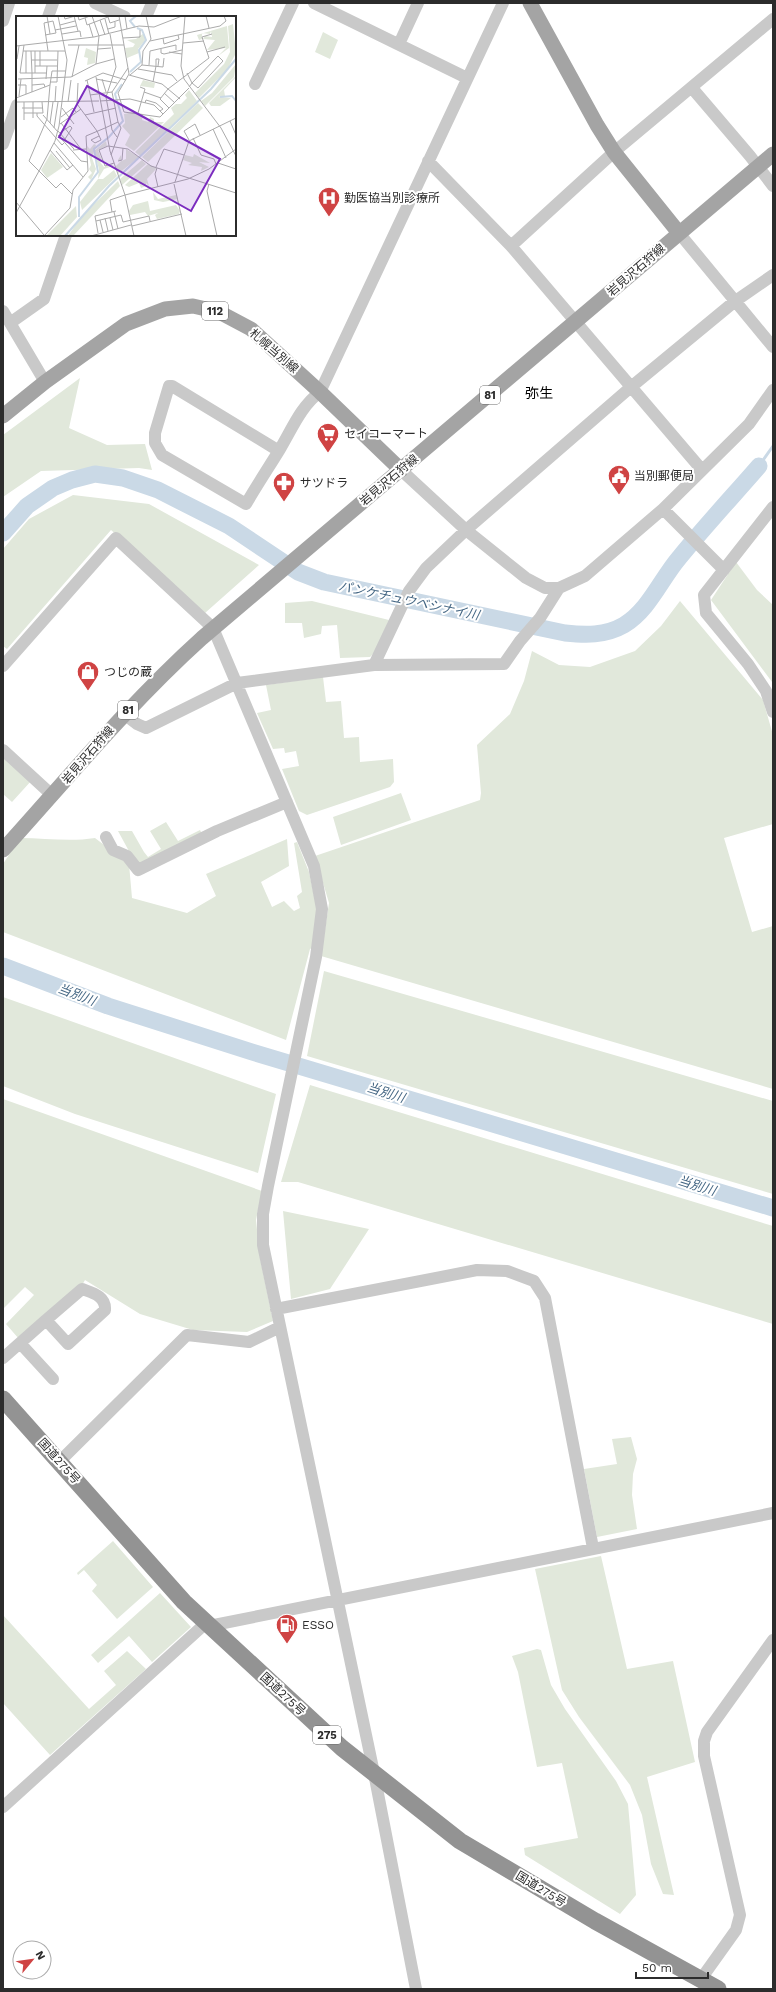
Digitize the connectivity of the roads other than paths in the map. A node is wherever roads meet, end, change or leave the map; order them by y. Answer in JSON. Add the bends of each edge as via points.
{"nodes":[{"id":1,"x":9,"y":3,"type":"edge"},
{"id":2,"x":53,"y":3,"type":"edge"},
{"id":3,"x":95,"y":3,"type":"edge"},
{"id":4,"x":152,"y":3,"type":"edge"},
{"id":5,"x":293,"y":3,"type":"edge"},
{"id":6,"x":314,"y":3,"type":"edge"},
{"id":7,"x":418,"y":3,"type":"edge"},
{"id":8,"x":503,"y":3,"type":"edge"},
{"id":9,"x":530,"y":3,"type":"edge"},
{"id":10,"x":48,"y":16,"type":"edge"},
{"id":11,"x":123,"y":16,"type":"edge"},
{"id":12,"x":146,"y":16,"type":"edge"},
{"id":13,"x":773,"y":19,"type":"edge"},
{"id":14,"x":3,"y":21,"type":"edge"},
{"id":15,"x":399,"y":44,"type":"junction"},
{"id":16,"x":467,"y":78,"type":"junction"},
{"id":17,"x":255,"y":84,"type":"dead end"},
{"id":18,"x":692,"y":88,"type":"junction"},
{"id":19,"x":16,"y":108,"type":"edge"},
{"id":20,"x":3,"y":144,"type":"edge"},
{"id":21,"x":614,"y":152,"type":"junction"},
{"id":22,"x":773,"y":154,"type":"edge"},
{"id":23,"x":428,"y":161,"type":"junction"},
{"id":24,"x":758,"y":167,"type":"junction"},
{"id":25,"x":773,"y":186,"type":"edge"},
{"id":26,"x":679,"y":233,"type":"junction"},
{"id":27,"x":66,"y":236,"type":"edge"},
{"id":28,"x":511,"y":246,"type":"junction"},
{"id":29,"x":773,"y":275,"type":"edge"},
{"id":30,"x":734,"y":302,"type":"junction"},
{"id":31,"x":3,"y":311,"type":"edge"},
{"id":32,"x":576,"y":321,"type":"junction"},
{"id":33,"x":10,"y":323,"type":"junction"},
{"id":34,"x":773,"y":347,"type":"edge"},
{"id":35,"x":45,"y":382,"type":"junction"},
{"id":36,"x":631,"y":387,"type":"junction"},
{"id":37,"x":773,"y":390,"type":"edge"},
{"id":38,"x":320,"y":392,"type":"junction"},
{"id":39,"x":3,"y":416,"type":"edge"},
{"id":40,"x":278,"y":451,"type":"junction"},
{"id":41,"x":401,"y":470,"type":"junction"},
{"id":42,"x":702,"y":470,"type":"junction"},
{"id":43,"x":773,"y":507,"type":"edge"},
{"id":44,"x":663,"y":508,"type":"junction"},
{"id":45,"x":466,"y":530,"type":"junction"},
{"id":46,"x":724,"y":570,"type":"junction"},
{"id":47,"x":559,"y":588,"type":"junction"},
{"id":48,"x":213,"y":628,"type":"junction"},
{"id":49,"x":374,"y":665,"type":"junction"},
{"id":50,"x":3,"y":666,"type":"edge"},
{"id":51,"x":237,"y":683,"type":"junction"},
{"id":52,"x":773,"y":712,"type":"edge"},
{"id":53,"x":124,"y":714,"type":"junction"},
{"id":54,"x":3,"y":750,"type":"edge"},
{"id":55,"x":52,"y":795,"type":"junction"},
{"id":56,"x":287,"y":802,"type":"junction"},
{"id":57,"x":106,"y":837,"type":"dead end"},
{"id":58,"x":3,"y":850,"type":"edge"},
{"id":59,"x":276,"y":1309,"type":"junction"},
{"id":60,"x":46,"y":1320,"type":"junction"},
{"id":61,"x":280,"y":1327,"type":"junction"},
{"id":62,"x":20,"y":1343,"type":"junction"},
{"id":63,"x":3,"y":1358,"type":"edge"},
{"id":64,"x":53,"y":1379,"type":"dead end"},
{"id":65,"x":3,"y":1399,"type":"edge"},
{"id":66,"x":59,"y":1462,"type":"junction"},
{"id":67,"x":773,"y":1513,"type":"edge"},
{"id":68,"x":593,"y":1548,"type":"junction"},
{"id":69,"x":337,"y":1600,"type":"junction"},
{"id":70,"x":208,"y":1624,"type":"junction"},
{"id":71,"x":773,"y":1640,"type":"edge"},
{"id":72,"x":374,"y":1773,"type":"junction"},
{"id":73,"x":3,"y":1807,"type":"edge"},
{"id":74,"x":701,"y":1979,"type":"junction"},
{"id":75,"x":416,"y":1989,"type":"edge"},
{"id":76,"x":718,"y":1989,"type":"edge"}],
"edges":[{"from":1,"to":14,"type":"street"},
{"from":2,"to":10,"type":"street"},
{"from":3,"to":11,"type":"street"},
{"from":4,"to":12,"type":"street"},
{"from":5,"to":17,"type":"street"},
{"from":6,"to":15,"type":"street"},
{"from":7,"to":15,"type":"street"},
{"from":8,"to":16,"type":"street"},
{"from":9,"to":21,"type":"main road"},
{"from":13,"to":18,"type":"street"},
{"from":15,"to":16,"type":"street"},
{"from":16,"to":23,"type":"street"},
{"from":18,"to":21,"type":"street"},
{"from":18,"to":24,"type":"street"},
{"from":19,"to":20,"type":"street"},
{"from":21,"to":26,"type":"main road"},
{"from":21,"to":28,"type":"street"},
{"from":22,"to":24,"type":"main road","name":"岩見沢石狩線"},
{"from":23,"to":28,"type":"street"},
{"from":23,"to":38,"type":"street"},
{"from":24,"to":25,"type":"street"},
{"from":24,"to":26,"type":"main road","name":"岩見沢石狩線"},
{"from":26,"to":30,"type":"street"},
{"from":26,"to":32,"type":"main road","name":"岩見沢石狩線","number":"81"},
{"from":27,"to":33,"type":"street","via":[[44,299]]},
{"from":28,"to":32,"type":"street"},
{"from":29,"to":30,"type":"street"},
{"from":30,"to":34,"type":"street"},
{"from":30,"to":36,"type":"street"},
{"from":31,"to":33,"type":"street"},
{"from":32,"to":36,"type":"street"},
{"from":32,"to":41,"type":"main road","name":"岩見沢石狩線","number":"81"},
{"from":33,"to":35,"type":"street"},
{"from":35,"to":38,"type":"main road","name":"札幌当別線","number":"112","via":[[126,324],[165,309],[193,306],[219,312],[251,329]]},
{"from":35,"to":39,"type":"main road","name":"札幌当別線","number":"112"},
{"from":36,"to":42,"type":"street"},
{"from":36,"to":45,"type":"street"},
{"from":37,"to":42,"type":"street","via":[[749,424]]},
{"from":38,"to":40,"type":"street","via":[[309,400]]},
{"from":38,"to":41,"type":"main road","name":"札幌当別線","number":"112"},
{"from":40,"to":40,"type":"street","via":[[246,504],[162,456],[155,443],[154,433],[169,386]]},
{"from":41,"to":45,"type":"street"},
{"from":41,"to":48,"type":"main road","name":"岩見沢石狩線","number":"81"},
{"from":42,"to":44,"type":"street"},
{"from":43,"to":46,"type":"street"},
{"from":44,"to":46,"type":"street"},
{"from":44,"to":47,"type":"street","via":[[585,576]]},
{"from":45,"to":47,"type":"street","via":[[535,584],[545,588]]},
{"from":45,"to":49,"type":"street","via":[[426,568],[409,591]]},
{"from":46,"to":52,"type":"street","via":[[704,595],[706,613],[748,664],[766,691]]},
{"from":47,"to":49,"type":"street","via":[[540,618],[504,664]]},
{"from":48,"to":50,"type":"street","via":[[116,538]]},
{"from":48,"to":51,"type":"street"},
{"from":48,"to":53,"type":"main road","name":"岩見沢石狩線","number":"81","via":[[164,672]]},
{"from":49,"to":51,"type":"street"},
{"from":51,"to":53,"type":"street","via":[[146,728]]},
{"from":51,"to":56,"type":"street"},
{"from":53,"to":55,"type":"main road","name":"岩見沢石狩線","number":"81"},
{"from":54,"to":55,"type":"street"},
{"from":55,"to":58,"type":"main road","name":"岩見沢石狩線","number":"81"},
{"from":56,"to":57,"type":"street","via":[[217,831],[138,870],[127,856],[113,850]]},
{"from":56,"to":59,"type":"street","via":[[314,866],[322,909],[316,957],[263,1214],[263,1245]]},
{"from":59,"to":61,"type":"street"},
{"from":59,"to":68,"type":"street","via":[[477,1270],[507,1270],[534,1281],[545,1298]]},
{"from":60,"to":60,"type":"street","via":[[68,1344],[105,1310],[105,1304],[101,1296],[82,1289]]},
{"from":60,"to":62,"type":"street"},
{"from":61,"to":66,"type":"street","via":[[249,1342],[188,1335]]},
{"from":61,"to":69,"type":"street"},
{"from":62,"to":63,"type":"street"},
{"from":62,"to":64,"type":"street"},
{"from":65,"to":66,"type":"highway","name":"国道275号","number":"275"},
{"from":66,"to":70,"type":"highway","name":"国道275号","number":"275","via":[[184,1602]]},
{"from":67,"to":68,"type":"street"},
{"from":68,"to":69,"type":"street"},
{"from":69,"to":70,"type":"street"},
{"from":69,"to":72,"type":"street"},
{"from":70,"to":72,"type":"highway","name":"国道275号","number":"275","via":[[342,1748]]},
{"from":70,"to":73,"type":"street"},
{"from":71,"to":74,"type":"street","via":[[707,1732],[704,1741],[704,1756],[740,1915],[736,1930]]},
{"from":72,"to":74,"type":"highway","name":"国道275号","number":"275","via":[[460,1841],[595,1921]]},
{"from":72,"to":75,"type":"street"},
{"from":74,"to":76,"type":"highway","name":"国道275号","number":"275"}]}
